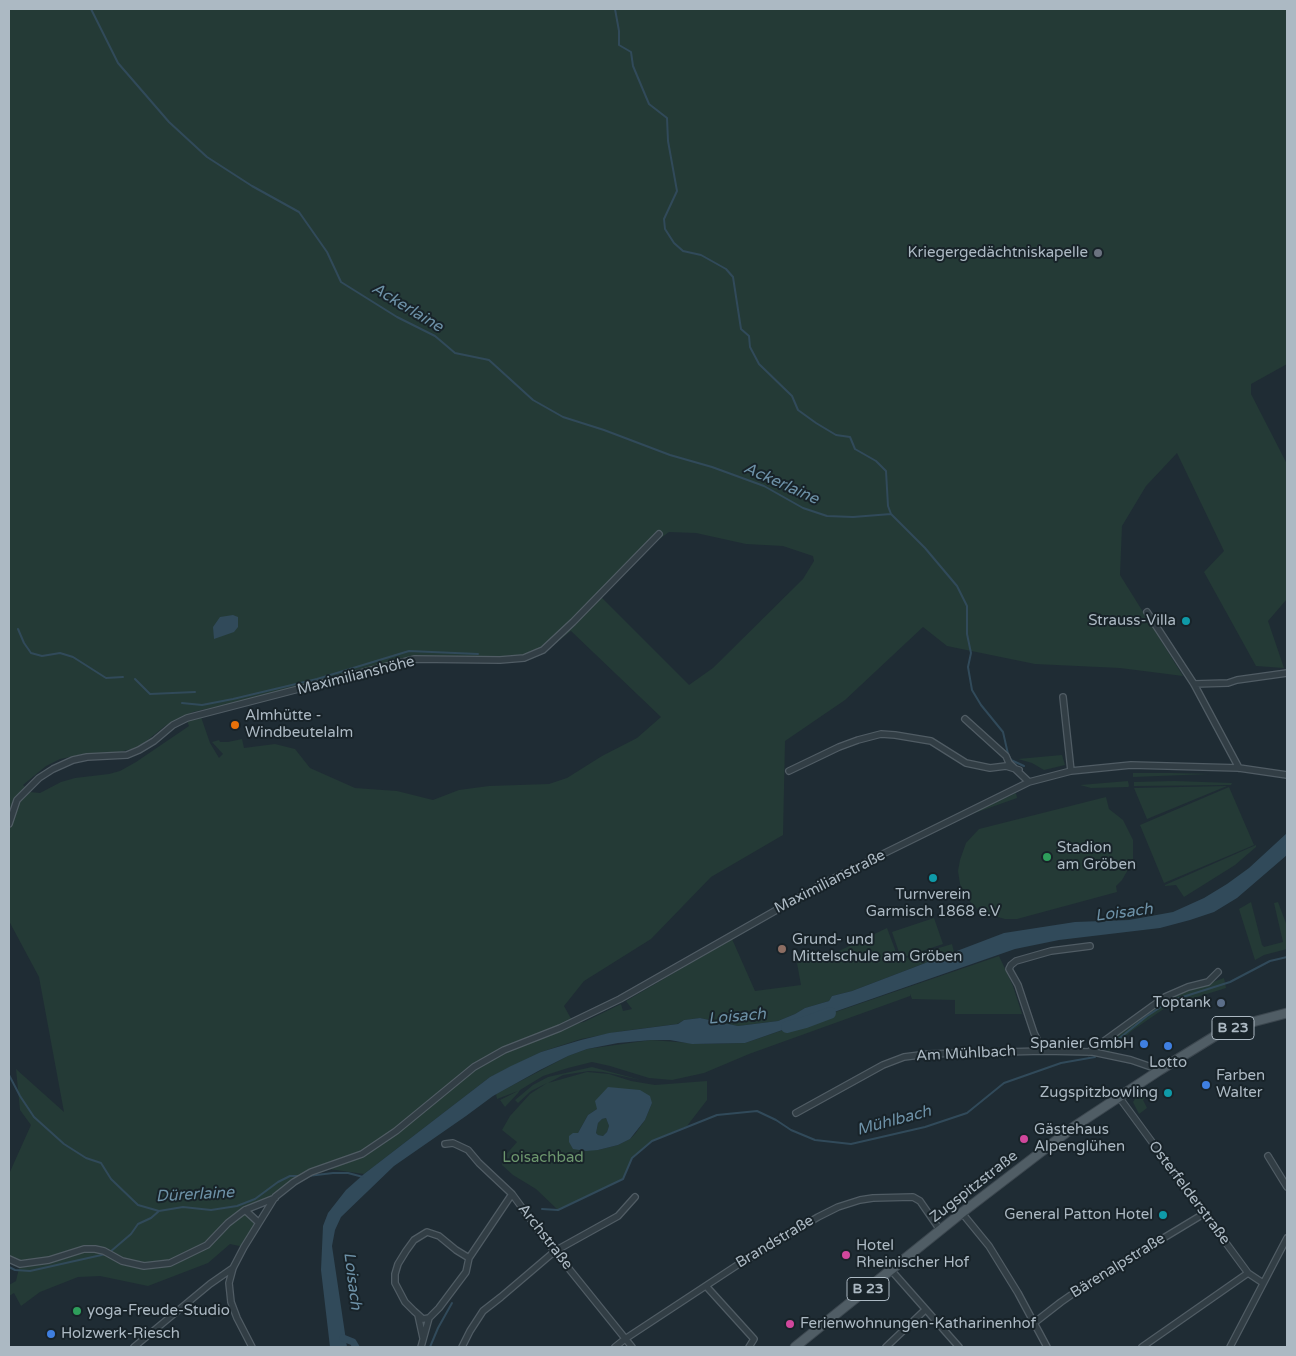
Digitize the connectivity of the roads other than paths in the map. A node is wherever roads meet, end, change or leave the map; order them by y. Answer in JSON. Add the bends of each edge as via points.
{"nodes":[{"id":1,"x":659,"y":534,"type":"dead end"},
{"id":2,"x":1147,"y":612,"type":"dead end"},
{"id":3,"x":1287,"y":673,"type":"edge"},
{"id":4,"x":1194,"y":684,"type":"junction"},
{"id":5,"x":1063,"y":697,"type":"dead end"},
{"id":6,"x":965,"y":718,"type":"dead end"},
{"id":7,"x":1239,"y":768,"type":"junction"},
{"id":8,"x":1019,"y":770,"type":"junction"},
{"id":9,"x":789,"y":771,"type":"dead end"},
{"id":10,"x":1070,"y":771,"type":"junction"},
{"id":11,"x":1287,"y":775,"type":"edge"},
{"id":12,"x":1029,"y":782,"type":"junction"},
{"id":13,"x":9,"y":824,"type":"edge"},
{"id":14,"x":1090,"y":946,"type":"dead end"},
{"id":15,"x":1218,"y":972,"type":"dead end"},
{"id":16,"x":1287,"y":1012,"type":"edge"},
{"id":17,"x":1043,"y":1051,"type":"junction"},
{"id":18,"x":1091,"y":1052,"type":"junction"},
{"id":19,"x":1160,"y":1070,"type":"junction"},
{"id":20,"x":1119,"y":1097,"type":"junction"},
{"id":21,"x":796,"y":1113,"type":"dead end"},
{"id":22,"x":445,"y":1144,"type":"dead end"},
{"id":23,"x":1268,"y":1156,"type":"dead end"},
{"id":24,"x":1287,"y":1187,"type":"edge"},
{"id":25,"x":512,"y":1194,"type":"junction"},
{"id":26,"x":635,"y":1197,"type":"dead end"},
{"id":27,"x":275,"y":1198,"type":"junction"},
{"id":28,"x":245,"y":1210,"type":"junction"},
{"id":29,"x":962,"y":1213,"type":"junction"},
{"id":30,"x":1205,"y":1213,"type":"junction"},
{"id":31,"x":258,"y":1222,"type":"junction"},
{"id":32,"x":940,"y":1230,"type":"junction"},
{"id":33,"x":1287,"y":1238,"type":"edge"},
{"id":34,"x":555,"y":1251,"type":"junction"},
{"id":35,"x":469,"y":1258,"type":"junction"},
{"id":36,"x":9,"y":1259,"type":"edge"},
{"id":37,"x":233,"y":1268,"type":"junction"},
{"id":38,"x":891,"y":1270,"type":"junction"},
{"id":39,"x":1248,"y":1273,"type":"junction"},
{"id":40,"x":1263,"y":1283,"type":"junction"},
{"id":41,"x":706,"y":1286,"type":"junction"},
{"id":42,"x":925,"y":1310,"type":"junction"},
{"id":43,"x":418,"y":1315,"type":"junction"},
{"id":44,"x":429,"y":1318,"type":"junction"},
{"id":45,"x":1034,"y":1324,"type":"junction"},
{"id":46,"x":424,"y":1338,"type":"junction"},
{"id":47,"x":625,"y":1339,"type":"junction"},
{"id":48,"x":134,"y":1347,"type":"edge"},
{"id":49,"x":252,"y":1347,"type":"edge"},
{"id":50,"x":421,"y":1347,"type":"edge"},
{"id":51,"x":462,"y":1347,"type":"edge"},
{"id":52,"x":615,"y":1347,"type":"edge"},
{"id":53,"x":632,"y":1347,"type":"edge"},
{"id":54,"x":749,"y":1347,"type":"edge"},
{"id":55,"x":795,"y":1347,"type":"edge"},
{"id":56,"x":886,"y":1347,"type":"edge"},
{"id":57,"x":959,"y":1347,"type":"edge"},
{"id":58,"x":1047,"y":1347,"type":"edge"},
{"id":59,"x":1142,"y":1347,"type":"edge"},
{"id":60,"x":1230,"y":1347,"type":"edge"}],
"edges":[{"from":1,"to":13,"type":"street","name":"Maximilianshöhe","via":[[542,650],[524,658],[500,660],[414,659],[188,718],[147,746],[127,755],[87,757],[53,769],[17,800]]},
{"from":2,"to":4,"type":"street"},
{"from":3,"to":4,"type":"street","via":[[1228,683]]},
{"from":4,"to":7,"type":"street"},
{"from":5,"to":10,"type":"street"},
{"from":6,"to":8,"type":"street"},
{"from":7,"to":10,"type":"street","name":"Maximilianstraße","via":[[1131,765]]},
{"from":7,"to":11,"type":"street","name":"Maximilianstraße"},
{"from":8,"to":9,"type":"street","via":[[966,763],[932,741],[881,734],[839,747]]},
{"from":8,"to":12,"type":"street"},
{"from":10,"to":12,"type":"street","name":"Maximilianstraße"},
{"from":12,"to":27,"type":"street","name":"Maximilianstraße","via":[[824,883],[597,1010],[504,1050],[474,1067],[396,1132],[362,1154],[311,1172]]},
{"from":14,"to":17,"type":"street","via":[[1036,955],[1016,961],[1009,969]]},
{"from":15,"to":18,"type":"street","via":[[1208,982],[1165,997]]},
{"from":16,"to":19,"type":"main road","name":"Zugspitzstraße","number":"B 23","via":[[1226,1031]]},
{"from":17,"to":18,"type":"street","name":"Am Mühlbach"},
{"from":17,"to":21,"type":"street","name":"Am Mühlbach","via":[[928,1054],[904,1058],[883,1065]]},
{"from":18,"to":19,"type":"street","name":"Am Mühlbach","via":[[1132,1060]]},
{"from":19,"to":20,"type":"main road","name":"Zugspitzstraße","number":"B 23"},
{"from":20,"to":29,"type":"main road","name":"Zugspitzstraße","number":"B 23","via":[[1075,1126]]},
{"from":20,"to":30,"type":"street","name":"Osterfelderstraße"},
{"from":22,"to":25,"type":"street","name":"Archstraße","via":[[453,1143],[468,1150]]},
{"from":23,"to":24,"type":"street"},
{"from":25,"to":34,"type":"street","name":"Archstraße"},
{"from":25,"to":35,"type":"street"},
{"from":26,"to":34,"type":"street","via":[[618,1216]]},
{"from":27,"to":28,"type":"street"},
{"from":27,"to":31,"type":"street"},
{"from":28,"to":31,"type":"street"},
{"from":28,"to":36,"type":"street","via":[[207,1245],[170,1263],[144,1266],[122,1261],[104,1251],[84,1249],[49,1260],[20,1264]]},
{"from":29,"to":32,"type":"main road","name":"Zugspitzstraße","number":"B 23"},
{"from":29,"to":45,"type":"street","via":[[989,1246]]},
{"from":30,"to":39,"type":"street","name":"Osterfelderstraße"},
{"from":30,"to":45,"type":"street","name":"Bärenalpstraße","via":[[1084,1286]]},
{"from":31,"to":37,"type":"street"},
{"from":32,"to":38,"type":"main road","name":"Zugspitzstraße","number":"B 23"},
{"from":32,"to":41,"type":"street","name":"Brandstraße","via":[[920,1201],[912,1197],[860,1200],[818,1217]]},
{"from":33,"to":40,"type":"street"},
{"from":34,"to":47,"type":"street","name":"Archstraße"},
{"from":34,"to":51,"type":"street","via":[[483,1311]]},
{"from":35,"to":43,"type":"street","via":[[433,1233],[427,1232],[414,1240],[398,1264],[395,1283],[405,1302]]},
{"from":35,"to":44,"type":"street","via":[[466,1272]]},
{"from":37,"to":48,"type":"street"},
{"from":37,"to":49,"type":"street","via":[[229,1282],[231,1302]]},
{"from":38,"to":42,"type":"street"},
{"from":38,"to":55,"type":"main road","name":"Zugspitzstraße","number":"B 23"},
{"from":39,"to":40,"type":"street","name":"Osterfelderstraße"},
{"from":39,"to":59,"type":"street"},
{"from":40,"to":60,"type":"street"},
{"from":41,"to":47,"type":"street","name":"Brandstraße"},
{"from":41,"to":54,"type":"street","via":[[754,1339]]},
{"from":42,"to":56,"type":"street"},
{"from":42,"to":57,"type":"street"},
{"from":43,"to":44,"type":"street","via":[[423,1319]]},
{"from":43,"to":46,"type":"street"},
{"from":44,"to":46,"type":"street"},
{"from":45,"to":58,"type":"street"},
{"from":46,"to":50,"type":"street"},
{"from":47,"to":52,"type":"street","name":"Brandstraße"},
{"from":47,"to":53,"type":"street","name":"Archstraße"}]}
